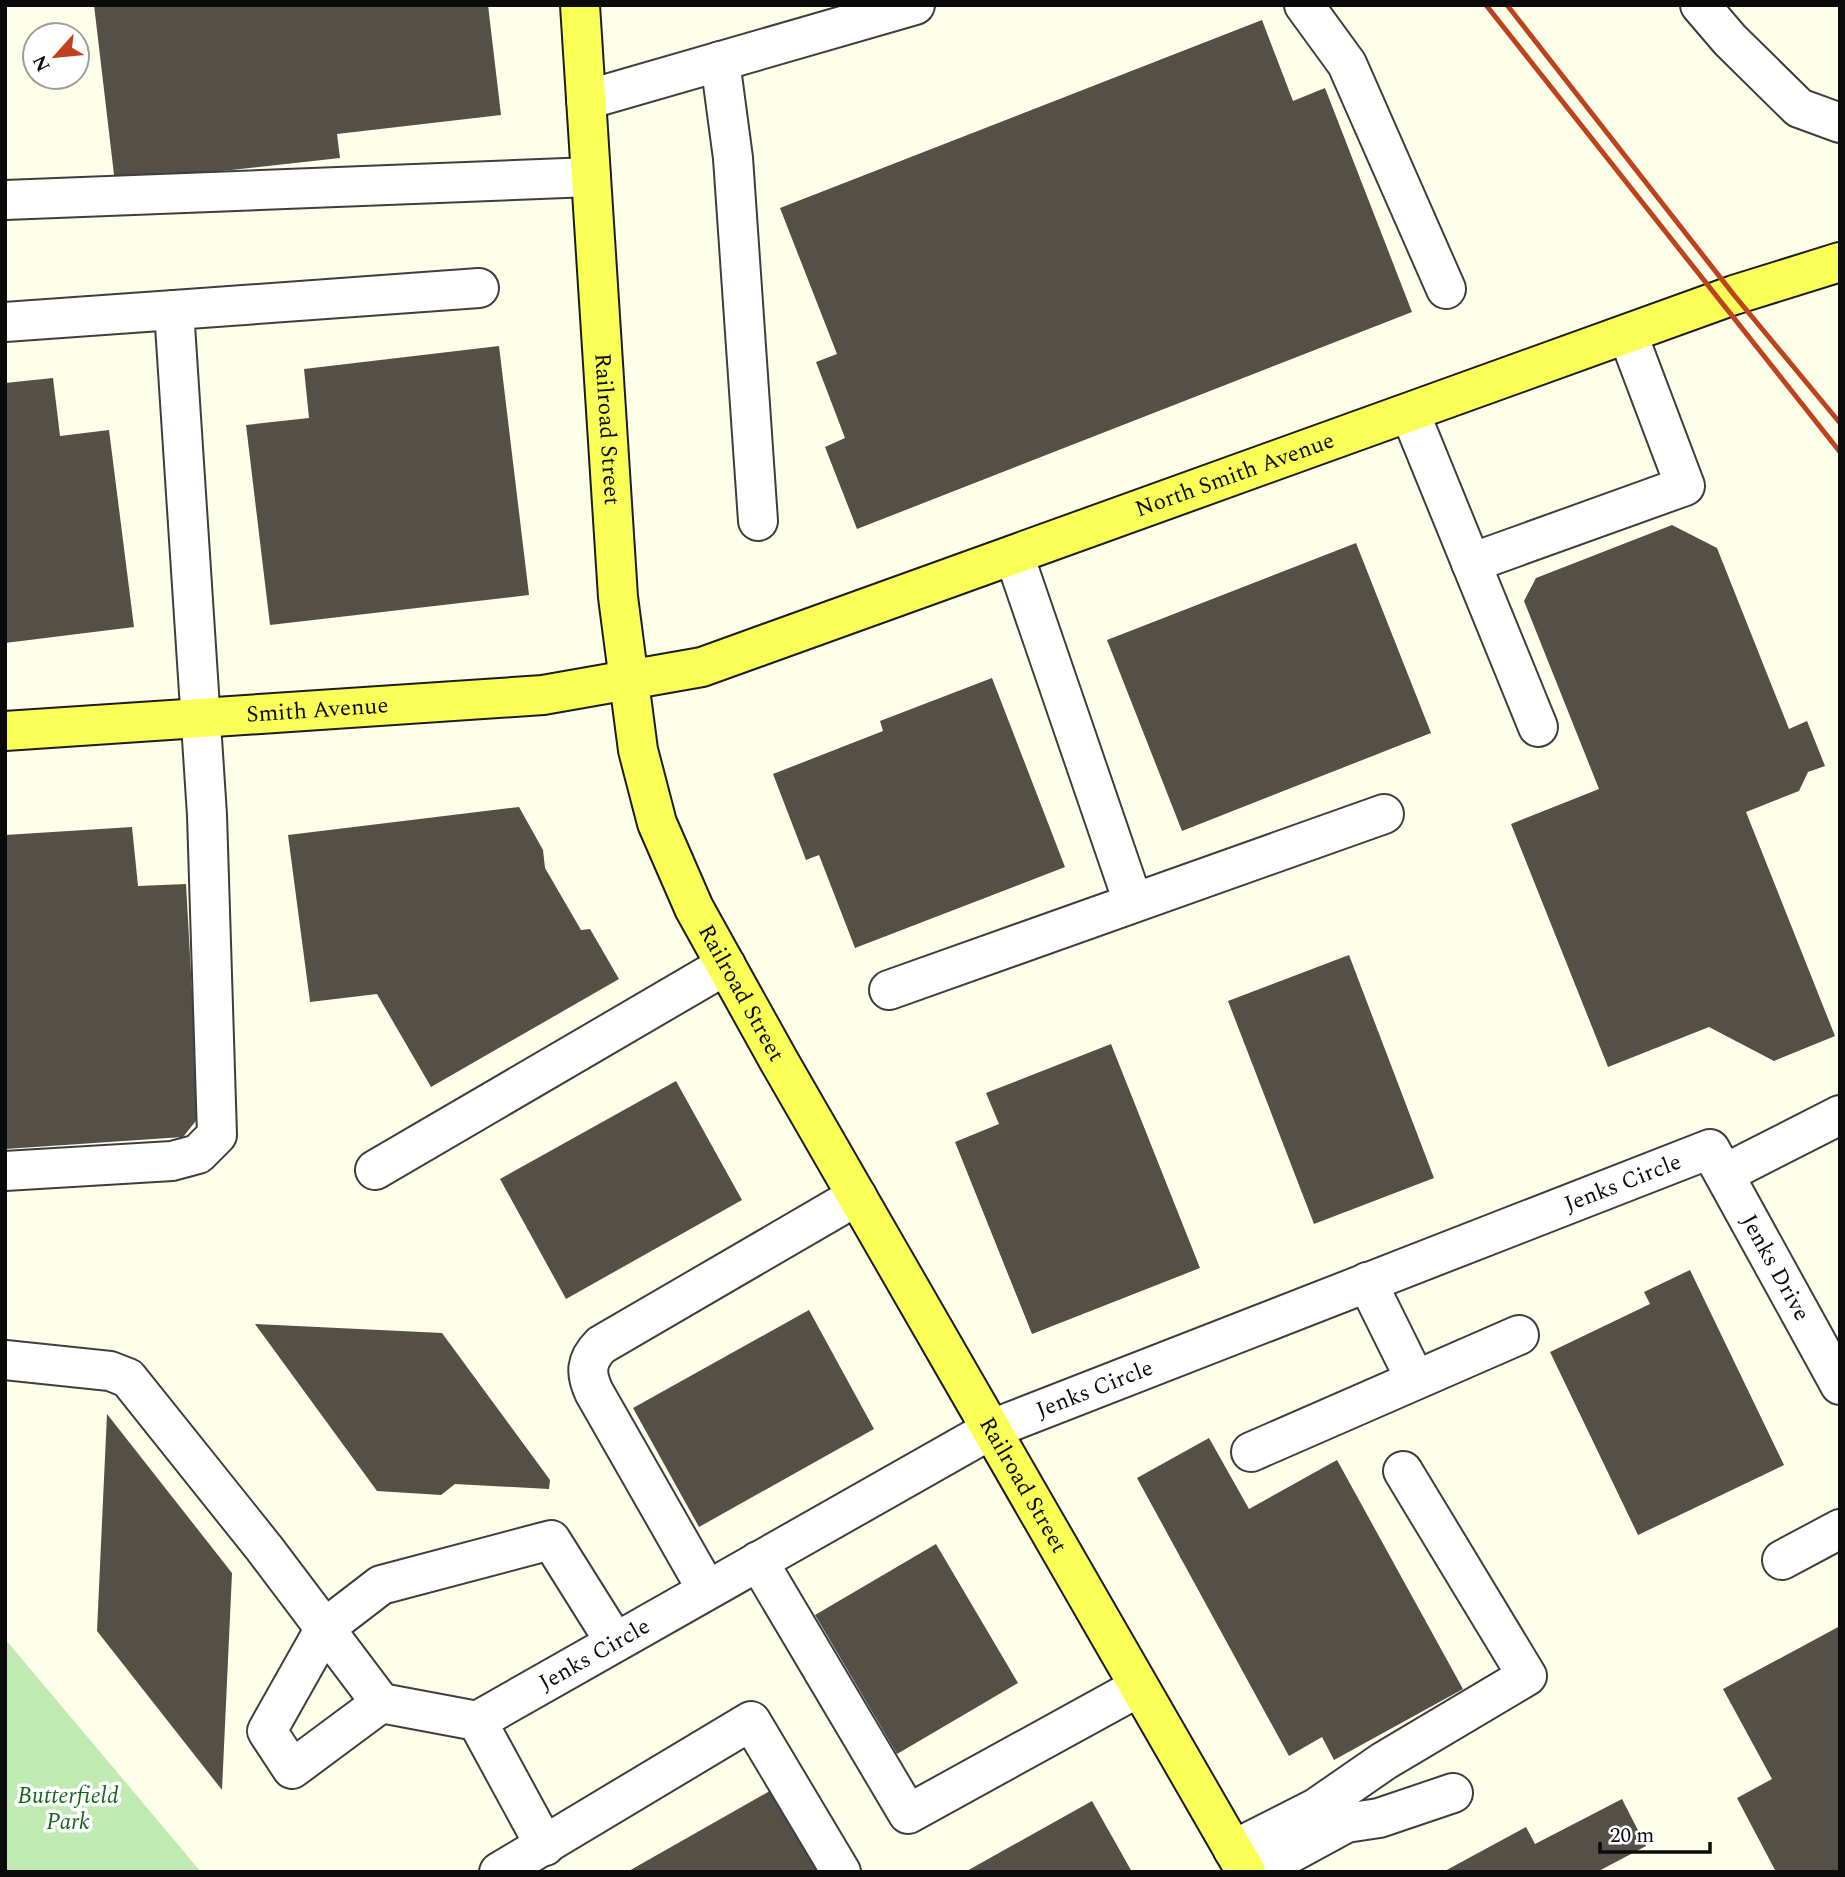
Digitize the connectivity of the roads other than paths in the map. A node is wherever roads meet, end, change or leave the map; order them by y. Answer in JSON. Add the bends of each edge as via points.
{"nodes":[{"id":1,"x":580,"y":5,"type":"edge"},
{"id":2,"x":915,"y":5,"type":"edge"},
{"id":3,"x":1304,"y":5,"type":"edge"},
{"id":4,"x":1700,"y":5,"type":"edge"},
{"id":5,"x":720,"y":61,"type":"junction"},
{"id":6,"x":586,"y":100,"type":"junction"},
{"id":7,"x":1840,"y":123,"type":"edge"},
{"id":8,"x":591,"y":177,"type":"junction"},
{"id":9,"x":5,"y":200,"type":"edge"},
{"id":10,"x":1840,"y":262,"type":"edge"},
{"id":11,"x":479,"y":288,"type":"dead end"},
{"id":12,"x":1446,"y":289,"type":"dead end"},
{"id":13,"x":174,"y":310,"type":"junction"},
{"id":14,"x":5,"y":322,"type":"edge"},
{"id":15,"x":1628,"y":335,"type":"junction"},
{"id":16,"x":1410,"y":413,"type":"junction"},
{"id":17,"x":758,"y":521,"type":"dead end"},
{"id":18,"x":1014,"y":555,"type":"junction"},
{"id":19,"x":1471,"y":563,"type":"junction"},
{"id":20,"x":629,"y":680,"type":"junction"},
{"id":21,"x":201,"y":718,"type":"junction"},
{"id":22,"x":1538,"y":727,"type":"dead end"},
{"id":23,"x":5,"y":732,"type":"edge"},
{"id":24,"x":1384,"y":814,"type":"dead end"},
{"id":25,"x":1133,"y":902,"type":"junction"},
{"id":26,"x":726,"y":965,"type":"junction"},
{"id":27,"x":889,"y":990,"type":"dead end"},
{"id":28,"x":1840,"y":1115,"type":"edge"},
{"id":29,"x":1717,"y":1161,"type":"junction"},
{"id":30,"x":375,"y":1170,"type":"dead end"},
{"id":31,"x":5,"y":1171,"type":"edge"},
{"id":32,"x":857,"y":1196,"type":"junction"},
{"id":33,"x":1367,"y":1282,"type":"junction"},
{"id":34,"x":1519,"y":1335,"type":"dead end"},
{"id":35,"x":5,"y":1360,"type":"edge"},
{"id":36,"x":1415,"y":1379,"type":"junction"},
{"id":37,"x":1840,"y":1385,"type":"edge"},
{"id":38,"x":992,"y":1429,"type":"junction"},
{"id":39,"x":1251,"y":1452,"type":"dead end"},
{"id":40,"x":1402,"y":1471,"type":"dead end"},
{"id":41,"x":1840,"y":1529,"type":"edge"},
{"id":42,"x":1782,"y":1560,"type":"dead end"},
{"id":43,"x":758,"y":1561,"type":"junction"},
{"id":44,"x":707,"y":1590,"type":"junction"},
{"id":45,"x":325,"y":1628,"type":"junction"},
{"id":46,"x":615,"y":1642,"type":"junction"},
{"id":47,"x":1139,"y":1686,"type":"junction"},
{"id":48,"x":381,"y":1703,"type":"junction"},
{"id":49,"x":477,"y":1721,"type":"junction"},
{"id":50,"x":1452,"y":1793,"type":"dead end"},
{"id":51,"x":545,"y":1846,"type":"junction"},
{"id":52,"x":1245,"y":1864,"type":"edge"},
{"id":53,"x":499,"y":1872,"type":"edge"},
{"id":54,"x":841,"y":1872,"type":"edge"}],
"edges":[{"from":1,"to":6,"type":"main road","name":"Railroad Street"},
{"from":2,"to":5,"type":"street"},
{"from":3,"to":12,"type":"street","via":[[1347,64]]},
{"from":4,"to":7,"type":"street","via":[[1799,108]]},
{"from":5,"to":6,"type":"street"},
{"from":5,"to":17,"type":"street","via":[[733,158]]},
{"from":6,"to":8,"type":"main road","name":"Railroad Street"},
{"from":8,"to":9,"type":"street"},
{"from":8,"to":20,"type":"main road","name":"Railroad Street","via":[[618,597]]},
{"from":10,"to":15,"type":"main road","name":"North Smith Avenue"},
{"from":11,"to":13,"type":"street"},
{"from":13,"to":14,"type":"street"},
{"from":13,"to":21,"type":"street"},
{"from":15,"to":16,"type":"main road","name":"North Smith Avenue"},
{"from":15,"to":19,"type":"street","via":[[1685,486]]},
{"from":16,"to":18,"type":"main road","name":"North Smith Avenue"},
{"from":16,"to":19,"type":"street"},
{"from":18,"to":20,"type":"main road","name":"North Smith Avenue","via":[[702,667]]},
{"from":18,"to":25,"type":"street"},
{"from":19,"to":22,"type":"street"},
{"from":20,"to":21,"type":"main road","name":"Smith Avenue","via":[[556,694]]},
{"from":20,"to":26,"type":"main road","name":"Railroad Street","via":[[638,750],[657,822],[694,908]]},
{"from":21,"to":23,"type":"main road","name":"Smith Avenue"},
{"from":21,"to":31,"type":"street","via":[[218,1135],[198,1154],[173,1161]]},
{"from":24,"to":25,"type":"street"},
{"from":25,"to":27,"type":"street"},
{"from":26,"to":30,"type":"street"},
{"from":26,"to":32,"type":"main road","name":"Railroad Street"},
{"from":28,"to":29,"type":"street","name":"Jenks Circle"},
{"from":29,"to":33,"type":"street","name":"Jenks Circle"},
{"from":29,"to":37,"type":"street","name":"Jenks Drive"},
{"from":32,"to":38,"type":"main road","name":"Railroad Street"},
{"from":32,"to":44,"type":"street","via":[[592,1354],[587,1368],[594,1392]]},
{"from":33,"to":36,"type":"street"},
{"from":33,"to":38,"type":"street","name":"Jenks Circle"},
{"from":34,"to":36,"type":"street"},
{"from":35,"to":45,"type":"street","via":[[110,1371],[128,1378]]},
{"from":36,"to":39,"type":"street"},
{"from":38,"to":43,"type":"street","name":"Jenks Circle"},
{"from":38,"to":47,"type":"main road","name":"Railroad Street"},
{"from":40,"to":52,"type":"street","via":[[1527,1676],[1384,1761]]},
{"from":41,"to":42,"type":"street"},
{"from":43,"to":44,"type":"street","name":"Jenks Circle"},
{"from":43,"to":47,"type":"street","via":[[908,1814]]},
{"from":44,"to":46,"type":"street","name":"Jenks Circle"},
{"from":45,"to":46,"type":"street","via":[[381,1585],[551,1540]]},
{"from":45,"to":48,"type":"street"},
{"from":45,"to":48,"type":"street","via":[[267,1731],[292,1769]]},
{"from":46,"to":49,"type":"street","name":"Jenks Circle"},
{"from":47,"to":52,"type":"main road","name":"Railroad Street"},
{"from":48,"to":49,"type":"street"},
{"from":49,"to":51,"type":"street"},
{"from":50,"to":52,"type":"street","via":[[1379,1818],[1346,1823]]},
{"from":51,"to":53,"type":"street"},
{"from":51,"to":54,"type":"street","via":[[751,1721]]}]}
